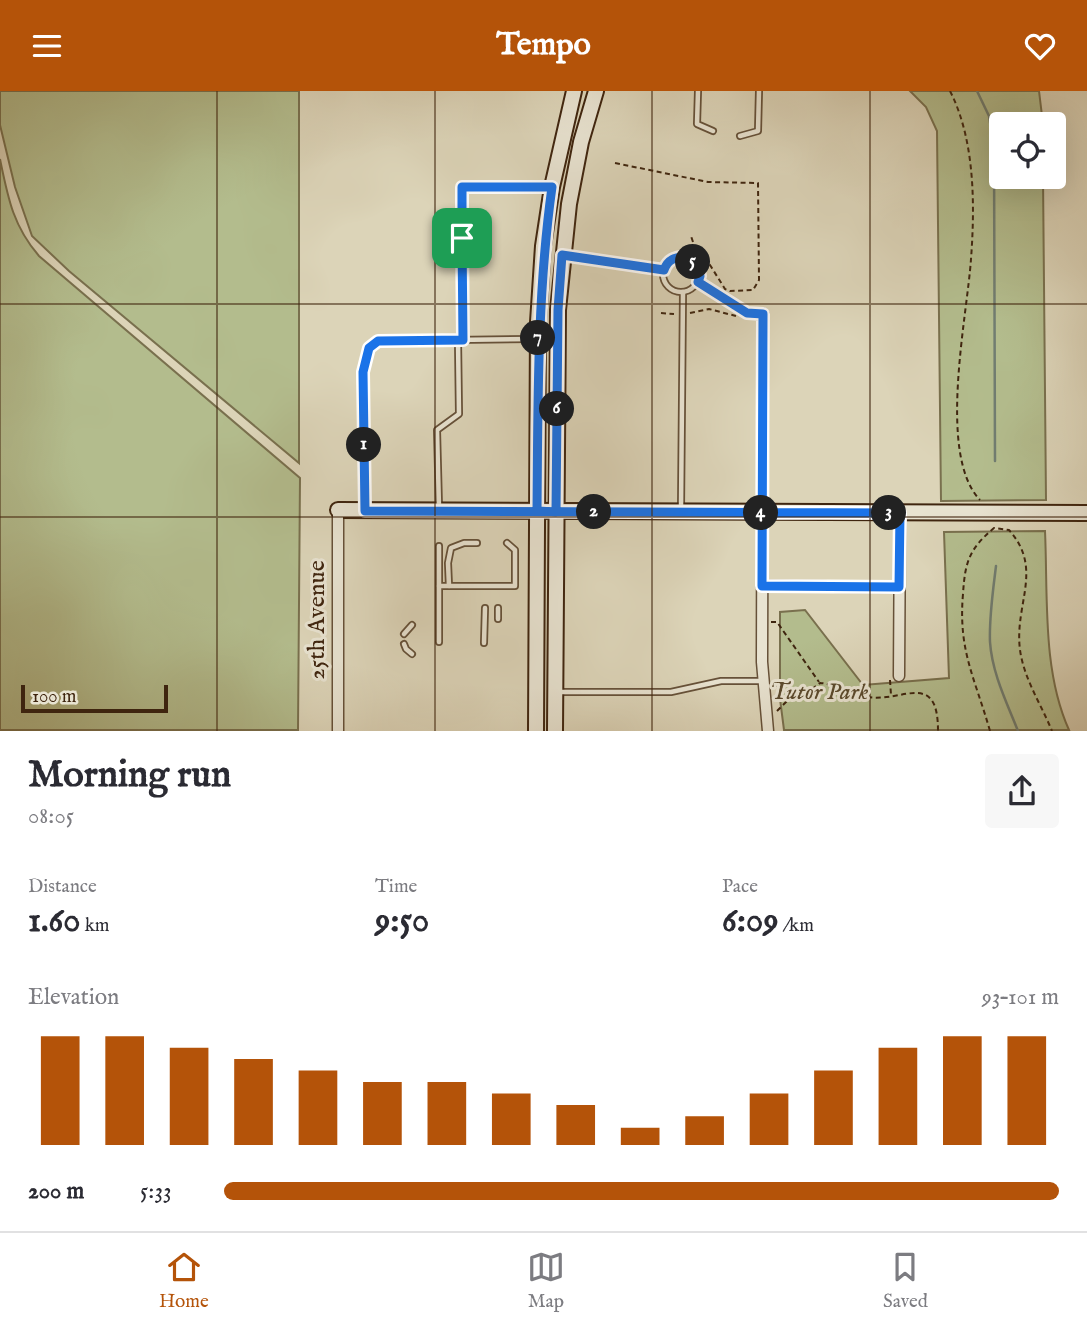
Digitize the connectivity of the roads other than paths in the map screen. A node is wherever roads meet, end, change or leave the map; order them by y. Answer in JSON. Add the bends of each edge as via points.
{"nodes":[{"id":1,"x":574,"y":91,"type":"edge"},
{"id":2,"x":596,"y":91,"type":"edge"},
{"id":3,"x":698,"y":91,"type":"edge"},
{"id":4,"x":759,"y":91,"type":"edge"},
{"id":5,"x":713,"y":131,"type":"dead end"},
{"id":6,"x":740,"y":136,"type":"dead end"},
{"id":7,"x":552,"y":187,"type":"junction"},
{"id":8,"x":562,"y":255,"type":"junction"},
{"id":9,"x":664,"y":270,"type":"junction"},
{"id":10,"x":698,"y":282,"type":"junction"},
{"id":11,"x":683,"y":292,"type":"junction"},
{"id":12,"x":763,"y":314,"type":"joint"},
{"id":13,"x":538,"y":339,"type":"junction"},
{"id":14,"x":460,"y":340,"type":"junction"},
{"id":15,"x":338,"y":510,"type":"joint"},
{"id":16,"x":365,"y":511,"type":"junction"},
{"id":17,"x":439,"y":511,"type":"junction"},
{"id":18,"x":537,"y":511,"type":"junction"},
{"id":19,"x":556,"y":512,"type":"junction"},
{"id":20,"x":681,"y":512,"type":"junction"},
{"id":21,"x":761,"y":513,"type":"junction"},
{"id":22,"x":900,"y":513,"type":"junction"},
{"id":23,"x":1087,"y":513,"type":"edge"},
{"id":24,"x":478,"y":543,"type":"dead end"},
{"id":25,"x":507,"y":543,"type":"dead end"},
{"id":26,"x":439,"y":546,"type":"dead end"},
{"id":27,"x":485,"y":585,"type":"junction"},
{"id":28,"x":498,"y":585,"type":"junction"},
{"id":29,"x":439,"y":586,"type":"junction"},
{"id":30,"x":449,"y":586,"type":"junction"},
{"id":31,"x":762,"y":586,"type":"junction"},
{"id":32,"x":899,"y":587,"type":"junction"},
{"id":33,"x":485,"y":595,"type":"dead end"},
{"id":34,"x":498,"y":595,"type":"dead end"},
{"id":35,"x":485,"y":608,"type":"dead end"},
{"id":36,"x":498,"y":608,"type":"dead end"},
{"id":37,"x":498,"y":619,"type":"dead end"},
{"id":38,"x":412,"y":625,"type":"dead end"},
{"id":39,"x":404,"y":634,"type":"dead end"},
{"id":40,"x":439,"y":642,"type":"dead end"},
{"id":41,"x":484,"y":643,"type":"dead end"},
{"id":42,"x":404,"y":644,"type":"dead end"},
{"id":43,"x":412,"y":654,"type":"dead end"},
{"id":44,"x":899,"y":676,"type":"dead end"},
{"id":45,"x":764,"y":684,"type":"junction"},
{"id":46,"x":555,"y":692,"type":"junction"},
{"id":47,"x":338,"y":730,"type":"edge"},
{"id":48,"x":536,"y":730,"type":"edge"},
{"id":49,"x":555,"y":730,"type":"edge"},
{"id":50,"x":768,"y":730,"type":"edge"}],
"edges":[{"from":1,"to":7,"type":"main road"},
{"from":2,"to":8,"type":"main road","via":[[581,142]]},
{"from":3,"to":5,"type":"lane","via":[[697,124]]},
{"from":4,"to":6,"type":"lane","via":[[758,131]]},
{"from":7,"to":13,"type":"main road"},
{"from":7,"to":14,"type":"lane","via":[[462,187]]},
{"from":8,"to":9,"type":"lane"},
{"from":8,"to":19,"type":"main road"},
{"from":9,"to":10,"type":"lane","via":[[673,258],[686,256],[698,265]]},
{"from":9,"to":11,"type":"lane","via":[[667,285]]},
{"from":10,"to":11,"type":"lane"},
{"from":10,"to":12,"type":"lane","via":[[747,313]]},
{"from":11,"to":20,"type":"lane"},
{"from":12,"to":21,"type":"street"},
{"from":13,"to":14,"type":"lane"},
{"from":13,"to":18,"type":"main road"},
{"from":14,"to":16,"type":"lane","via":[[378,341],[369,348],[363,372]]},
{"from":14,"to":17,"type":"lane","via":[[459,414],[438,430]]},
{"from":15,"to":16,"type":"main road"},
{"from":15,"to":47,"type":"street","name":"25th Avenue"},
{"from":16,"to":17,"type":"main road"},
{"from":17,"to":18,"type":"main road"},
{"from":18,"to":19,"type":"main road"},
{"from":18,"to":48,"type":"main road"},
{"from":19,"to":20,"type":"main road"},
{"from":19,"to":46,"type":"main road"},
{"from":20,"to":21,"type":"main road"},
{"from":21,"to":22,"type":"main road"},
{"from":21,"to":31,"type":"street"},
{"from":22,"to":23,"type":"main road"},
{"from":22,"to":32,"type":"street"},
{"from":24,"to":30,"type":"lane","via":[[451,548]]},
{"from":25,"to":28,"type":"lane","via":[[515,550],[515,586]]},
{"from":26,"to":29,"type":"lane"},
{"from":27,"to":28,"type":"lane"},
{"from":27,"to":30,"type":"lane"},
{"from":27,"to":33,"type":"lane"},
{"from":28,"to":34,"type":"lane"},
{"from":29,"to":30,"type":"lane"},
{"from":29,"to":40,"type":"lane"},
{"from":31,"to":32,"type":"street"},
{"from":31,"to":45,"type":"street"},
{"from":32,"to":44,"type":"street"},
{"from":35,"to":41,"type":"lane"},
{"from":36,"to":37,"type":"lane"},
{"from":38,"to":39,"type":"lane"},
{"from":42,"to":43,"type":"lane"},
{"from":45,"to":46,"type":"lane","via":[[721,681],[671,692]]},
{"from":45,"to":50,"type":"street"},
{"from":46,"to":49,"type":"main road"}]}
